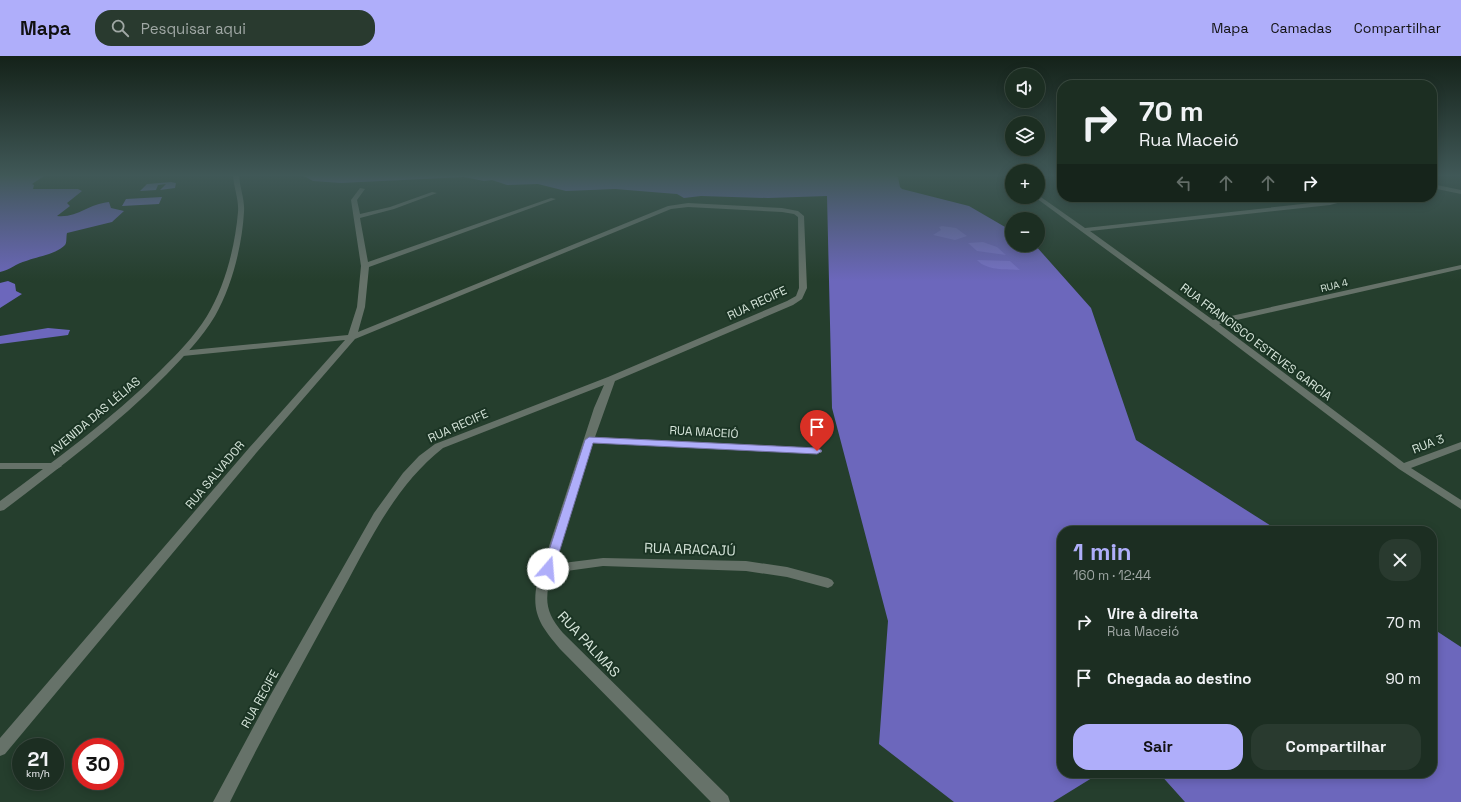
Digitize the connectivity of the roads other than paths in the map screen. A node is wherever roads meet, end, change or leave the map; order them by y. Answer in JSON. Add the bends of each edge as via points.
{"nodes":[{"id":1,"x":241,"y":211,"type":"edge"},
{"id":2,"x":356,"y":211,"type":"edge"},
{"id":3,"x":381,"y":211,"type":"edge"},
{"id":4,"x":520,"y":211,"type":"edge"},
{"id":5,"x":656,"y":211,"type":"edge"},
{"id":6,"x":785,"y":211,"type":"edge"},
{"id":7,"x":1057,"y":211,"type":"edge"},
{"id":8,"x":1259,"y":211,"type":"edge"},
{"id":9,"x":357,"y":217,"type":"junction"},
{"id":10,"x":1084,"y":230,"type":"junction"},
{"id":11,"x":365,"y":266,"type":"junction"},
{"id":12,"x":1461,"y":267,"type":"edge"},
{"id":13,"x":1212,"y":322,"type":"junction"},
{"id":14,"x":352,"y":337,"type":"junction"},
{"id":15,"x":183,"y":352,"type":"junction"},
{"id":16,"x":611,"y":379,"type":"junction"},
{"id":17,"x":589,"y":440,"type":"junction"},
{"id":18,"x":1461,"y":445,"type":"edge"},
{"id":19,"x":817,"y":451,"type":"dead end"},
{"id":20,"x":0,"y":466,"type":"edge"},
{"id":21,"x":57,"y":466,"type":"junction"},
{"id":22,"x":1403,"y":467,"type":"junction"},
{"id":23,"x":1461,"y":505,"type":"edge"},
{"id":24,"x":0,"y":507,"type":"edge"},
{"id":25,"x":548,"y":569,"type":"junction"},
{"id":26,"x":828,"y":583,"type":"dead end"},
{"id":27,"x":0,"y":749,"type":"edge"},
{"id":28,"x":221,"y":802,"type":"edge"},
{"id":29,"x":722,"y":802,"type":"edge"}],
"edges":[{"from":1,"to":15,"type":"street","name":"AVENIDA DAS LÉLIAS","via":[[225,286],[205,326]]},
{"from":2,"to":9,"type":"street","name":"RUA SALVADOR"},
{"from":3,"to":9,"type":"street"},
{"from":4,"to":11,"type":"street"},
{"from":5,"to":14,"type":"street","name":"RUA RECIFE"},
{"from":6,"to":16,"type":"street","name":"RUA RECIFE","via":[[801,216],[803,288],[799,297],[780,309]]},
{"from":7,"to":10,"type":"street","name":"RUA FRANCISCO ESTEVES GARCIA"},
{"from":8,"to":10,"type":"street"},
{"from":9,"to":11,"type":"street","name":"RUA SALVADOR"},
{"from":10,"to":13,"type":"street","name":"RUA FRANCISCO ESTEVES GARCIA"},
{"from":11,"to":14,"type":"street","name":"RUA SALVADOR","via":[[361,307]]},
{"from":12,"to":13,"type":"street","name":"RUA 4"},
{"from":13,"to":22,"type":"street","name":"RUA FRANCISCO ESTEVES GARCIA"},
{"from":14,"to":15,"type":"street","name":"RUA RECIFE"},
{"from":14,"to":27,"type":"street","name":"RUA SALVADOR"},
{"from":15,"to":21,"type":"street","name":"AVENIDA DAS LÉLIAS","via":[[144,394]]},
{"from":16,"to":17,"type":"street","name":"RUA PALMAS"},
{"from":16,"to":28,"type":"street","name":"RUA RECIFE","via":[[439,446],[420,460],[398,487],[357,554],[258,730]]},
{"from":17,"to":19,"type":"street","name":"RUA MACEIÓ"},
{"from":17,"to":25,"type":"street","name":"RUA PALMAS"},
{"from":18,"to":22,"type":"street","name":"RUA 3"},
{"from":20,"to":21,"type":"lane"},
{"from":21,"to":24,"type":"street","name":"AVENIDA DAS LÉLIAS"},
{"from":22,"to":23,"type":"street","name":"RUA FRANCISCO ESTEVES GARCIA"},
{"from":25,"to":26,"type":"street","name":"RUA ARACAJÚ","via":[[603,562],[746,566],[787,572]]},
{"from":25,"to":29,"type":"street","name":"RUA PALMAS","via":[[540,598],[541,611],[546,623]]}]}
